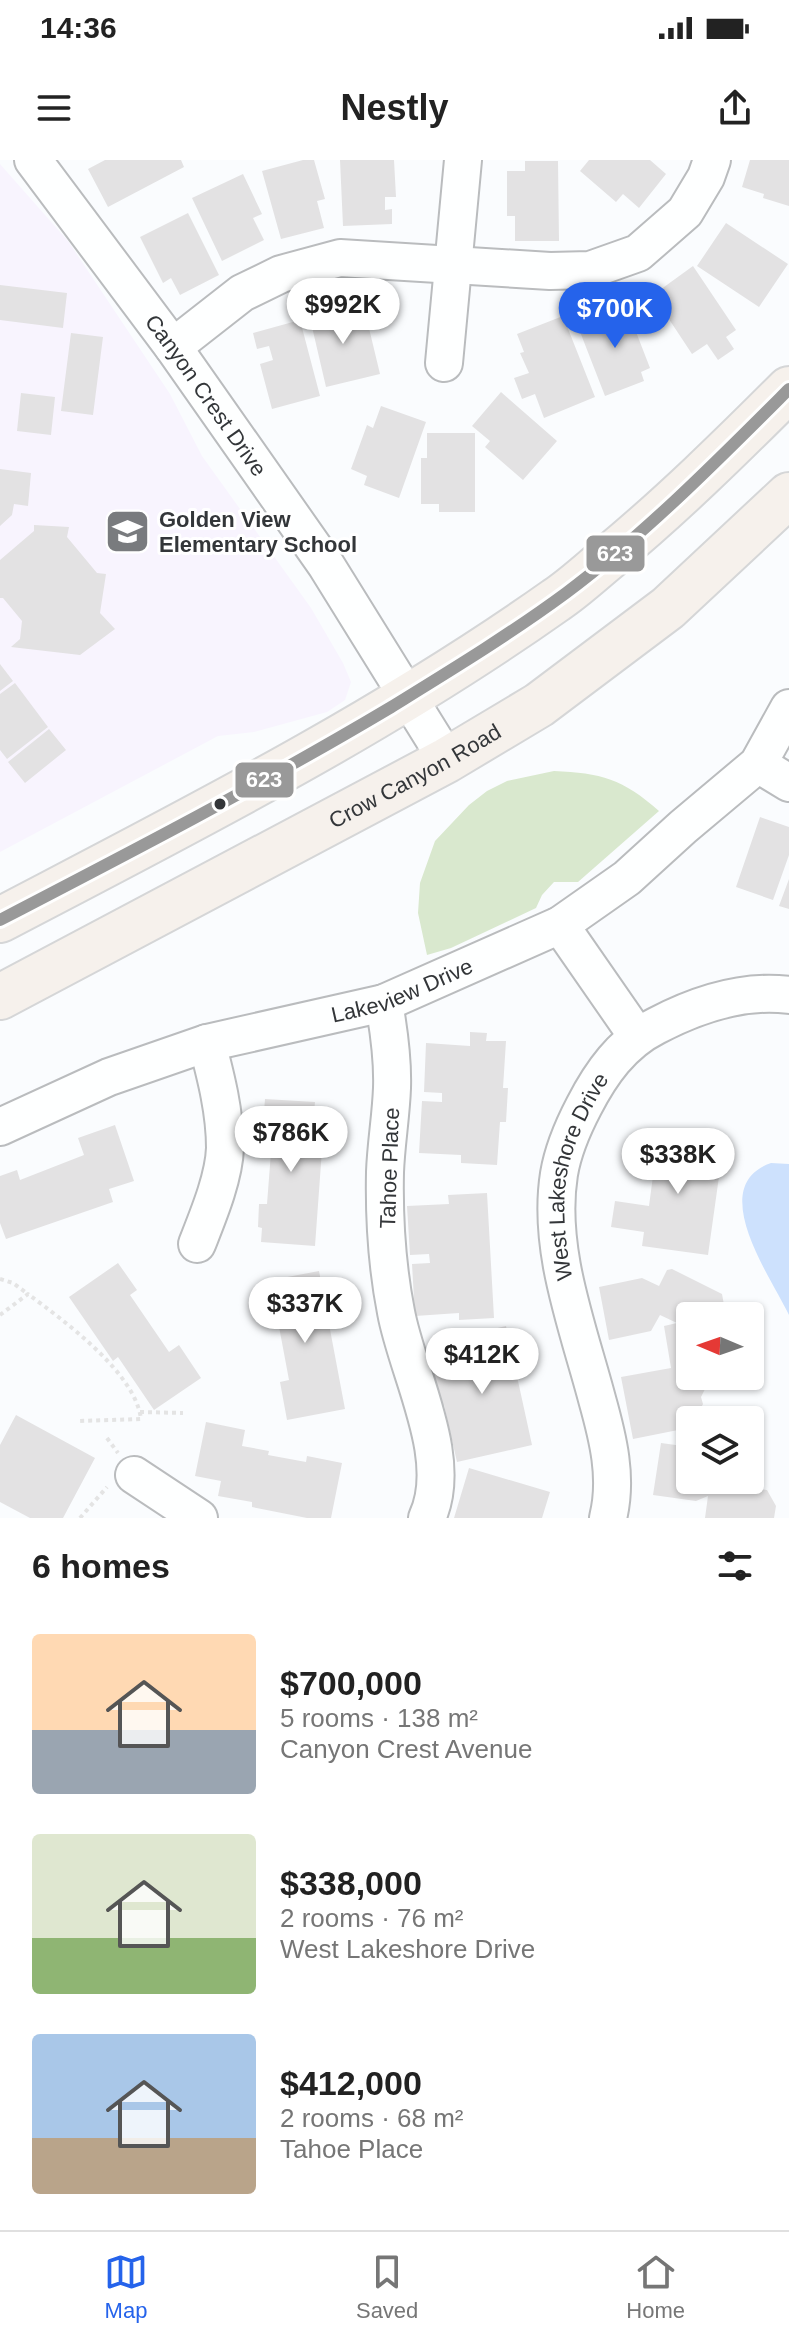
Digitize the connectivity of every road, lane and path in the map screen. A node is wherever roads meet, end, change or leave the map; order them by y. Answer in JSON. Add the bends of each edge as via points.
{"nodes":[{"id":1,"x":33,"y":160,"type":"edge"},
{"id":2,"x":463,"y":160,"type":"edge"},
{"id":3,"x":712,"y":160,"type":"edge"},
{"id":4,"x":454,"y":265,"type":"junction"},
{"id":5,"x":173,"y":347,"type":"junction"},
{"id":6,"x":444,"y":363,"type":"dead end"},
{"id":7,"x":789,"y":389,"type":"edge"},
{"id":8,"x":789,"y":495,"type":"edge"},
{"id":9,"x":408,"y":698,"type":"junction"},
{"id":10,"x":789,"y":708,"type":"edge"},
{"id":11,"x":447,"y":760,"type":"junction"},
{"id":12,"x":758,"y":764,"type":"junction"},
{"id":13,"x":789,"y":783,"type":"edge"},
{"id":14,"x":0,"y":920,"type":"edge"},
{"id":15,"x":560,"y":925,"type":"junction"},
{"id":16,"x":789,"y":995,"type":"edge"},
{"id":17,"x":0,"y":997,"type":"edge"},
{"id":18,"x":384,"y":1003,"type":"junction"},
{"id":19,"x":637,"y":1036,"type":"junction"},
{"id":20,"x":207,"y":1043,"type":"junction"},
{"id":21,"x":0,"y":1127,"type":"edge"},
{"id":22,"x":197,"y":1244,"type":"dead end"},
{"id":23,"x":0,"y":1279,"type":"edge"},
{"id":24,"x":28,"y":1294,"type":"junction"},
{"id":25,"x":0,"y":1315,"type":"edge"},
{"id":26,"x":140,"y":1412,"type":"junction"},
{"id":27,"x":183,"y":1413,"type":"dead end"},
{"id":28,"x":77,"y":1421,"type":"dead end"},
{"id":29,"x":134,"y":1475,"type":"joint"},
{"id":30,"x":80,"y":1518,"type":"edge"},
{"id":31,"x":199,"y":1518,"type":"edge"},
{"id":32,"x":427,"y":1518,"type":"edge"},
{"id":33,"x":608,"y":1518,"type":"edge"}],
"edges":[{"from":1,"to":5,"type":"street","name":"Canyon Crest Drive"},
{"from":2,"to":4,"type":"street"},
{"from":3,"to":4,"type":"street","via":[[685,212],[638,253],[590,270]]},
{"from":4,"to":5,"type":"street","via":[[340,258],[281,274],[242,293]]},
{"from":4,"to":6,"type":"street"},
{"from":5,"to":9,"type":"street","name":"Canyon Crest Drive","via":[[326,565]]},
{"from":7,"to":9,"type":"main road","via":[[654,520],[558,599]]},
{"from":8,"to":11,"type":"main road","name":"Crow Canyon Road","via":[[668,608],[539,705]]},
{"from":9,"to":11,"type":"street","name":"Canyon Crest Drive"},
{"from":9,"to":14,"type":"main road"},
{"from":10,"to":12,"type":"street"},
{"from":11,"to":17,"type":"main road","name":"Crow Canyon Road"},
{"from":12,"to":13,"type":"street"},
{"from":12,"to":15,"type":"street","name":"Lakeview Drive","via":[[627,878]]},
{"from":15,"to":18,"type":"street","name":"Lakeview Drive"},
{"from":15,"to":19,"type":"street"},
{"from":16,"to":19,"type":"street","name":"West Lakeshore Drive","via":[[713,1001]]},
{"from":18,"to":20,"type":"street","name":"Lakeview Drive"},
{"from":18,"to":32,"type":"street","name":"Tahoe Place","via":[[392,1088],[385,1173],[387,1249],[397,1321],[435,1457],[436,1487]]},
{"from":19,"to":33,"type":"street","name":"West Lakeshore Drive","via":[[591,1092],[559,1174],[557,1229],[565,1281],[609,1444],[613,1498]]},
{"from":20,"to":21,"type":"street","name":"Lakeview Drive","via":[[109,1077]]},
{"from":20,"to":22,"type":"street","via":[[220,1096],[225,1150]]},
{"from":23,"to":24,"type":"path"},
{"from":24,"to":25,"type":"path"},
{"from":24,"to":26,"type":"path","via":[[80,1333],[129,1388]]},
{"from":26,"to":27,"type":"path"},
{"from":26,"to":28,"type":"path","via":[[141,1419]]},
{"from":29,"to":30,"type":"path","via":[[113,1480]]},
{"from":29,"to":31,"type":"street"}]}
